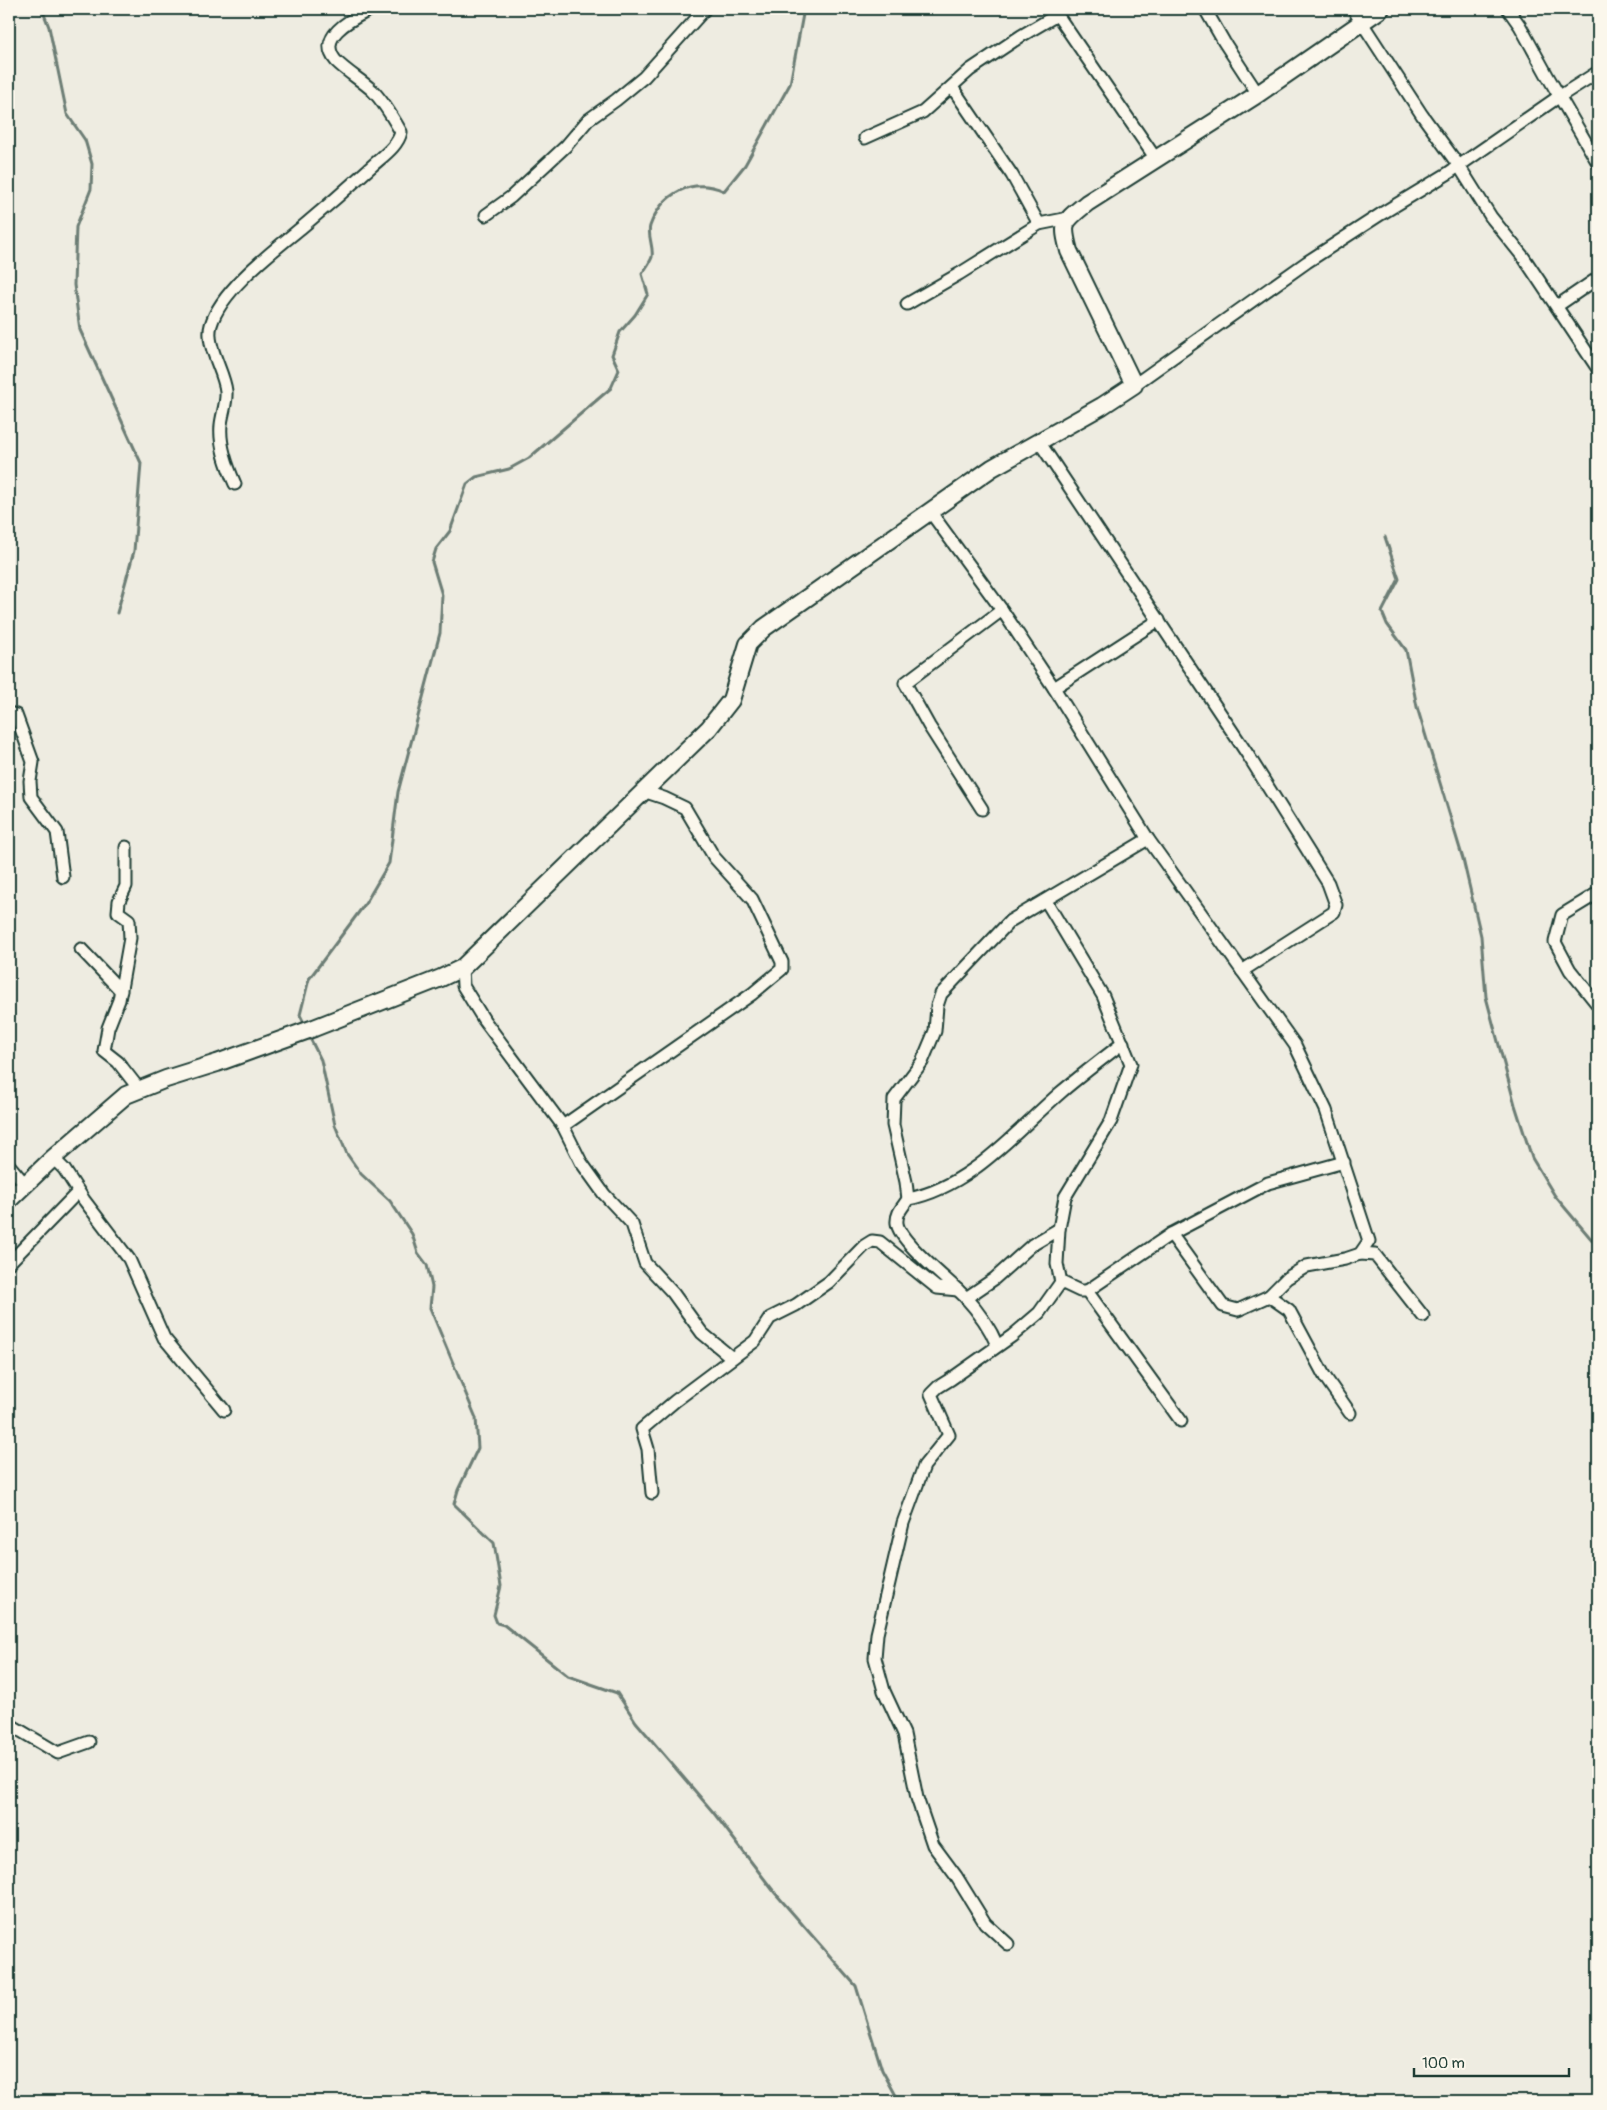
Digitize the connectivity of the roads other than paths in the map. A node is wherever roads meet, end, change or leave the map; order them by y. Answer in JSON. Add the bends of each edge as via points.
{"nodes":[{"id":1,"x":371,"y":9,"type":"edge"},
{"id":2,"x":705,"y":9,"type":"edge"},
{"id":3,"x":1205,"y":9,"type":"edge"},
{"id":4,"x":1381,"y":9,"type":"edge"},
{"id":5,"x":1508,"y":9,"type":"edge"},
{"id":6,"x":1055,"y":12,"type":"edge"},
{"id":7,"x":1358,"y":15,"type":"edge"},
{"id":8,"x":1598,"y":72,"type":"edge"},
{"id":9,"x":952,"y":87,"type":"junction"},
{"id":10,"x":1258,"y":94,"type":"junction"},
{"id":11,"x":1559,"y":97,"type":"junction"},
{"id":12,"x":865,"y":138,"type":"dead end"},
{"id":13,"x":1156,"y":159,"type":"junction"},
{"id":14,"x":1598,"y":163,"type":"edge"},
{"id":15,"x":1459,"y":166,"type":"junction"},
{"id":16,"x":486,"y":215,"type":"dead end"},
{"id":17,"x":1069,"y":218,"type":"junction"},
{"id":18,"x":1039,"y":224,"type":"junction"},
{"id":19,"x":1598,"y":278,"type":"edge"},
{"id":20,"x":907,"y":304,"type":"dead end"},
{"id":21,"x":1557,"y":306,"type":"junction"},
{"id":22,"x":1598,"y":369,"type":"edge"},
{"id":23,"x":1134,"y":385,"type":"junction"},
{"id":24,"x":1038,"y":440,"type":"junction"},
{"id":25,"x":235,"y":484,"type":"dead end"},
{"id":26,"x":929,"y":510,"type":"junction"},
{"id":27,"x":1002,"y":610,"type":"junction"},
{"id":28,"x":1159,"y":620,"type":"junction"},
{"id":29,"x":1054,"y":688,"type":"junction"},
{"id":30,"x":9,"y":713,"type":"edge"},
{"id":31,"x":643,"y":790,"type":"junction"},
{"id":32,"x":982,"y":809,"type":"dead end"},
{"id":33,"x":1148,"y":839,"type":"junction"},
{"id":34,"x":126,"y":847,"type":"dead end"},
{"id":35,"x":63,"y":877,"type":"dead end"},
{"id":36,"x":1598,"y":894,"type":"edge"},
{"id":37,"x":1046,"y":900,"type":"junction"},
{"id":38,"x":81,"y":949,"type":"dead end"},
{"id":39,"x":462,"y":968,"type":"junction"},
{"id":40,"x":1242,"y":971,"type":"junction"},
{"id":41,"x":121,"y":991,"type":"junction"},
{"id":42,"x":1598,"y":1005,"type":"edge"},
{"id":43,"x":1123,"y":1043,"type":"junction"},
{"id":44,"x":139,"y":1090,"type":"junction"},
{"id":45,"x":563,"y":1126,"type":"junction"},
{"id":46,"x":53,"y":1158,"type":"junction"},
{"id":47,"x":1344,"y":1162,"type":"junction"},
{"id":48,"x":9,"y":1165,"type":"edge"},
{"id":49,"x":26,"y":1184,"type":"junction"},
{"id":50,"x":78,"y":1192,"type":"junction"},
{"id":51,"x":908,"y":1199,"type":"junction"},
{"id":52,"x":9,"y":1200,"type":"edge"},
{"id":53,"x":1059,"y":1229,"type":"junction"},
{"id":54,"x":1171,"y":1234,"type":"junction"},
{"id":55,"x":1369,"y":1241,"type":"junction"},
{"id":56,"x":1360,"y":1254,"type":"junction"},
{"id":57,"x":1374,"y":1255,"type":"junction"},
{"id":58,"x":9,"y":1263,"type":"edge"},
{"id":59,"x":1061,"y":1282,"type":"junction"},
{"id":60,"x":1087,"y":1292,"type":"junction"},
{"id":61,"x":962,"y":1294,"type":"junction"},
{"id":62,"x":1269,"y":1296,"type":"junction"},
{"id":63,"x":1423,"y":1316,"type":"dead end"},
{"id":64,"x":997,"y":1345,"type":"junction"},
{"id":65,"x":732,"y":1358,"type":"junction"},
{"id":66,"x":224,"y":1410,"type":"dead end"},
{"id":67,"x":1350,"y":1413,"type":"dead end"},
{"id":68,"x":1181,"y":1421,"type":"dead end"},
{"id":69,"x":652,"y":1493,"type":"dead end"},
{"id":70,"x":9,"y":1724,"type":"edge"},
{"id":71,"x":89,"y":1742,"type":"dead end"},
{"id":72,"x":1008,"y":1944,"type":"dead end"}],
"edges":[{"from":1,"to":25,"type":"street","via":[[344,23],[330,45],[335,59],[373,91],[390,113],[401,132],[400,140],[255,268],[225,299],[210,326],[212,350],[226,391],[222,444]]},
{"from":2,"to":16,"type":"street","via":[[644,77],[588,120],[532,178]]},
{"from":3,"to":10,"type":"street"},
{"from":4,"to":7,"type":"street"},
{"from":5,"to":11,"type":"street"},
{"from":6,"to":9,"type":"street","via":[[970,70]]},
{"from":6,"to":13,"type":"street"},
{"from":7,"to":10,"type":"street"},
{"from":7,"to":15,"type":"street"},
{"from":8,"to":11,"type":"street"},
{"from":9,"to":12,"type":"street","via":[[923,112]]},
{"from":9,"to":18,"type":"street","via":[[1012,175]]},
{"from":10,"to":13,"type":"street"},
{"from":11,"to":14,"type":"street"},
{"from":11,"to":15,"type":"street"},
{"from":13,"to":17,"type":"street"},
{"from":15,"to":21,"type":"street","via":[[1491,217]]},
{"from":15,"to":23,"type":"street","via":[[1307,262]]},
{"from":17,"to":18,"type":"street"},
{"from":17,"to":23,"type":"street","via":[[1064,230],[1069,250]]},
{"from":18,"to":20,"type":"street"},
{"from":19,"to":21,"type":"street"},
{"from":21,"to":22,"type":"street"},
{"from":23,"to":24,"type":"street"},
{"from":24,"to":26,"type":"street"},
{"from":24,"to":28,"type":"street"},
{"from":26,"to":27,"type":"street"},
{"from":26,"to":31,"type":"street","via":[[772,623],[748,644],[730,700],[709,728]]},
{"from":27,"to":29,"type":"street"},
{"from":27,"to":32,"type":"street","via":[[905,682]]},
{"from":28,"to":29,"type":"street"},
{"from":28,"to":40,"type":"street","via":[[1328,883],[1336,905],[1334,912]]},
{"from":29,"to":33,"type":"street"},
{"from":30,"to":35,"type":"street","via":[[16,715],[33,762],[31,797],[57,832]]},
{"from":31,"to":39,"type":"street"},
{"from":31,"to":45,"type":"street","via":[[685,808],[714,857],[752,899],[782,962],[782,969],[752,994]]},
{"from":33,"to":37,"type":"street"},
{"from":33,"to":40,"type":"street"},
{"from":34,"to":41,"type":"street","via":[[126,886],[118,912],[129,920],[130,938]]},
{"from":36,"to":42,"type":"street","via":[[1562,915],[1555,942],[1570,970]]},
{"from":37,"to":43,"type":"street","via":[[1103,996]]},
{"from":37,"to":51,"type":"street","via":[[1010,921],[941,994],[935,1031],[922,1062],[894,1099],[893,1125]]},
{"from":38,"to":41,"type":"street"},
{"from":39,"to":44,"type":"street","via":[[307,1030]]},
{"from":39,"to":45,"type":"street","via":[[463,986],[484,1020]]},
{"from":40,"to":47,"type":"street","via":[[1295,1045],[1326,1110]]},
{"from":41,"to":44,"type":"street","via":[[104,1051],[118,1062]]},
{"from":43,"to":51,"type":"street","via":[[961,1179]]},
{"from":43,"to":53,"type":"street","via":[[1131,1064],[1111,1121],[1065,1197]]},
{"from":44,"to":46,"type":"street","via":[[126,1095]]},
{"from":45,"to":65,"type":"street","via":[[581,1162],[604,1194],[632,1224],[645,1263],[673,1293],[702,1333]]},
{"from":46,"to":49,"type":"street"},
{"from":46,"to":50,"type":"street"},
{"from":47,"to":54,"type":"street","via":[[1268,1183]]},
{"from":47,"to":55,"type":"street"},
{"from":48,"to":49,"type":"street"},
{"from":49,"to":52,"type":"street"},
{"from":50,"to":58,"type":"street"},
{"from":50,"to":66,"type":"street","via":[[129,1259],[164,1338]]},
{"from":51,"to":61,"type":"street","via":[[898,1212],[897,1224],[913,1248]]},
{"from":53,"to":59,"type":"street","via":[[1057,1264]]},
{"from":53,"to":61,"type":"street","via":[[1032,1246],[994,1279]]},
{"from":54,"to":60,"type":"street"},
{"from":54,"to":62,"type":"street","via":[[1223,1306],[1238,1310]]},
{"from":55,"to":56,"type":"street"},
{"from":55,"to":57,"type":"street"},
{"from":56,"to":57,"type":"street"},
{"from":56,"to":62,"type":"street","via":[[1307,1266],[1287,1278]]},
{"from":57,"to":63,"type":"street"},
{"from":59,"to":60,"type":"street","via":[[1080,1292]]},
{"from":59,"to":64,"type":"street","via":[[1039,1313]]},
{"from":60,"to":68,"type":"street"},
{"from":61,"to":64,"type":"street","via":[[990,1330]]},
{"from":61,"to":65,"type":"street","via":[[937,1288],[880,1242],[872,1242],[864,1246],[829,1282],[770,1318],[755,1341]]},
{"from":62,"to":67,"type":"street","via":[[1289,1310],[1325,1377]]},
{"from":64,"to":72,"type":"street","via":[[930,1394],[949,1436],[924,1466],[904,1523],[877,1634],[875,1658],[884,1691],[904,1734],[917,1798],[933,1846],[985,1923]]},
{"from":65,"to":69,"type":"street","via":[[642,1429],[648,1449]]},
{"from":70,"to":71,"type":"street","via":[[58,1753]]}]}
